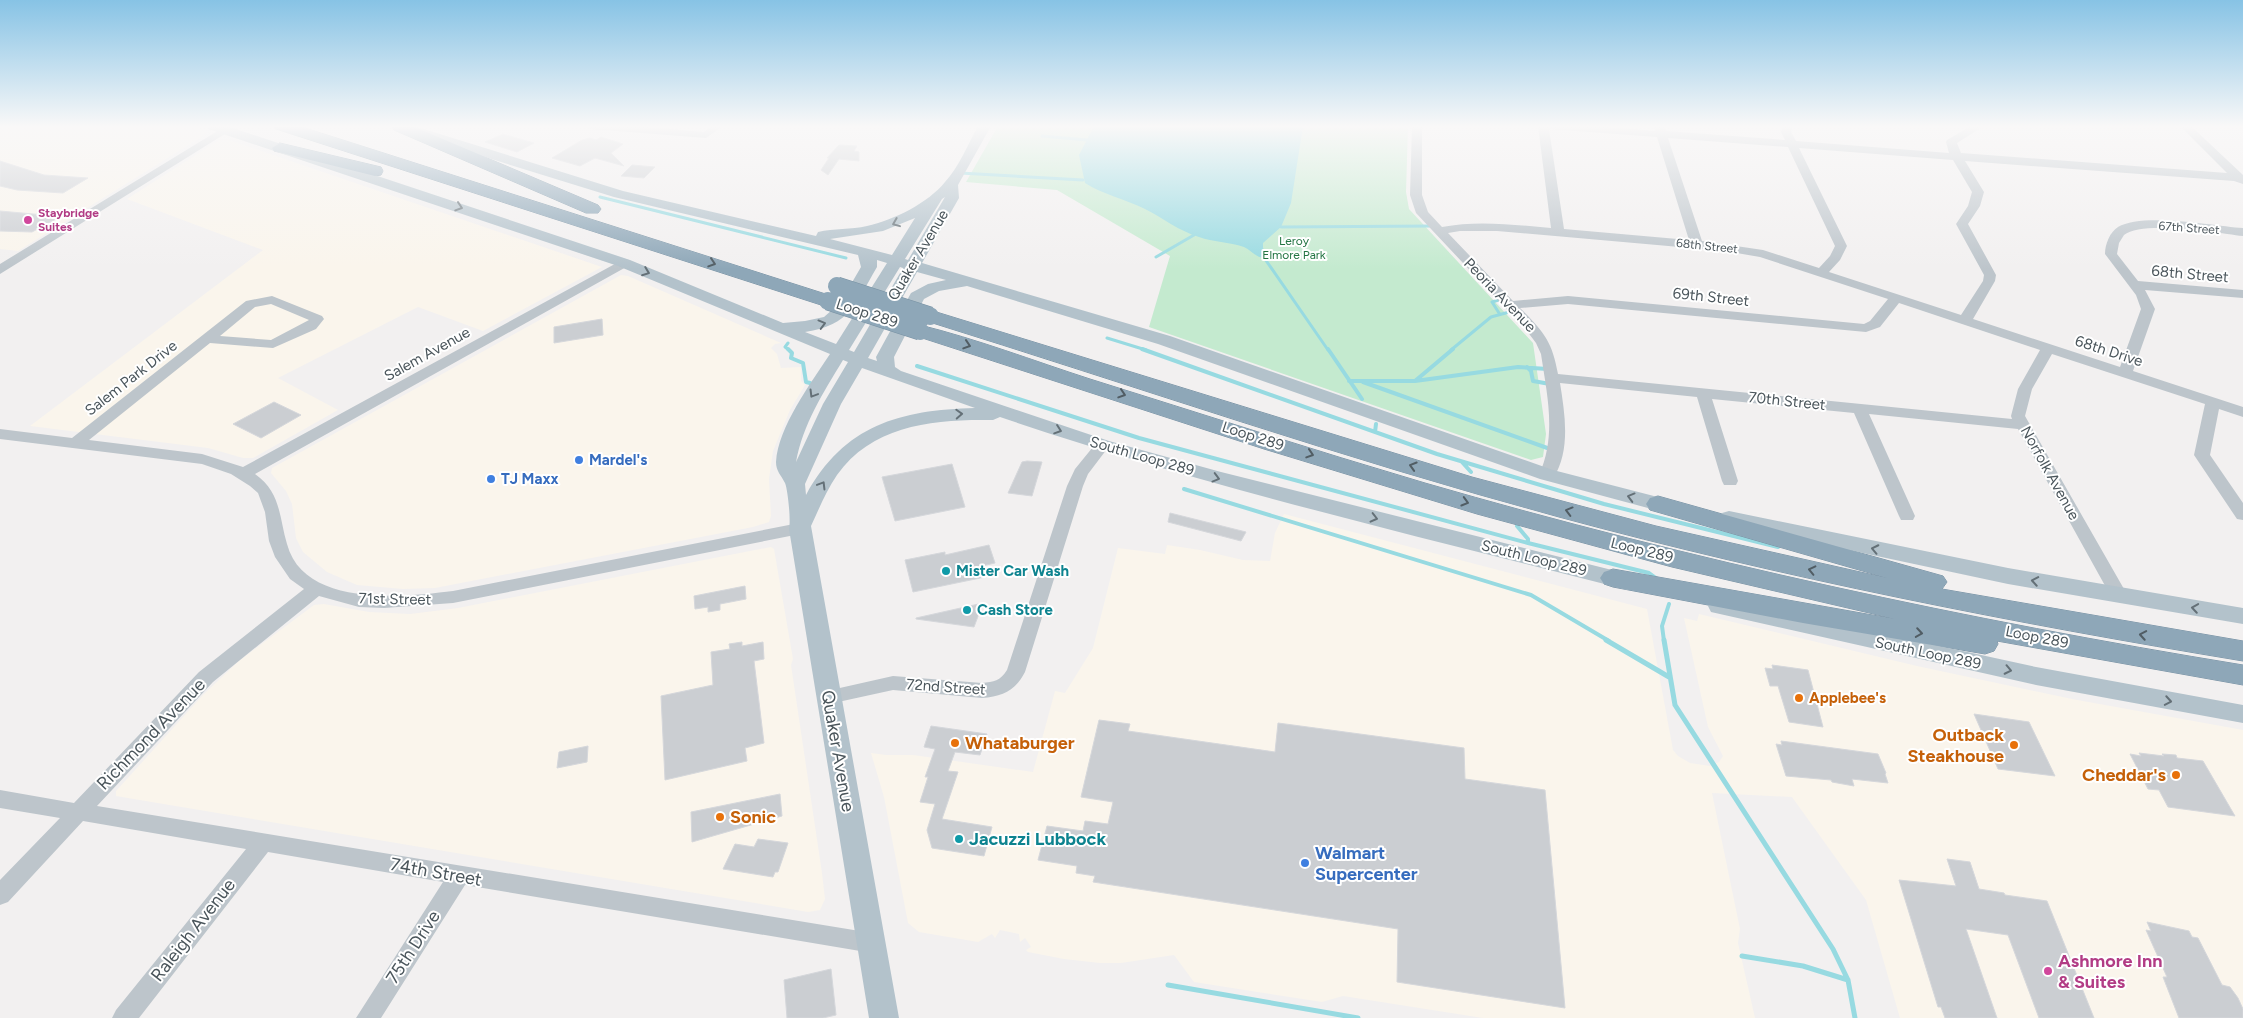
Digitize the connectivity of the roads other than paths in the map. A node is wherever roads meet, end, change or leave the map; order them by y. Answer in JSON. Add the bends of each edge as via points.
{"nodes":[{"id":1,"x":149,"y":174,"type":"edge"},
{"id":2,"x":356,"y":174,"type":"edge"},
{"id":3,"x":385,"y":174,"type":"edge"},
{"id":4,"x":430,"y":174,"type":"edge"},
{"id":5,"x":475,"y":174,"type":"edge"},
{"id":6,"x":508,"y":174,"type":"edge"},
{"id":7,"x":553,"y":174,"type":"edge"},
{"id":8,"x":958,"y":174,"type":"edge"},
{"id":9,"x":1418,"y":174,"type":"edge"},
{"id":10,"x":1549,"y":174,"type":"edge"},
{"id":11,"x":1674,"y":174,"type":"edge"},
{"id":12,"x":1806,"y":174,"type":"edge"},
{"id":13,"x":1968,"y":174,"type":"edge"},
{"id":14,"x":2170,"y":174,"type":"edge"},
{"id":15,"x":2241,"y":179,"type":"edge"},
{"id":16,"x":951,"y":185,"type":"junction"},
{"id":17,"x":937,"y":196,"type":"junction"},
{"id":18,"x":592,"y":210,"type":"junction"},
{"id":19,"x":607,"y":230,"type":"junction"},
{"id":20,"x":1439,"y":232,"type":"junction"},
{"id":21,"x":1558,"y":232,"type":"junction"},
{"id":22,"x":2243,"y":232,"type":"edge"},
{"id":23,"x":784,"y":233,"type":"junction"},
{"id":24,"x":1697,"y":245,"type":"junction"},
{"id":25,"x":864,"y":252,"type":"junction"},
{"id":26,"x":896,"y":260,"type":"junction"},
{"id":27,"x":624,"y":264,"type":"junction"},
{"id":28,"x":913,"y":265,"type":"junction"},
{"id":29,"x":0,"y":270,"type":"edge"},
{"id":30,"x":1821,"y":273,"type":"junction"},
{"id":31,"x":969,"y":280,"type":"junction"},
{"id":32,"x":2135,"y":285,"type":"junction"},
{"id":33,"x":832,"y":293,"type":"junction"},
{"id":34,"x":2243,"y":294,"type":"edge"},
{"id":35,"x":1896,"y":298,"type":"junction"},
{"id":36,"x":1510,"y":305,"type":"junction"},
{"id":37,"x":1965,"y":320,"type":"junction"},
{"id":38,"x":925,"y":323,"type":"junction"},
{"id":39,"x":774,"y":326,"type":"junction"},
{"id":40,"x":207,"y":339,"type":"junction"},
{"id":41,"x":2048,"y":348,"type":"junction"},
{"id":42,"x":839,"y":352,"type":"junction"},
{"id":43,"x":857,"y":360,"type":"junction"},
{"id":44,"x":2125,"y":373,"type":"junction"},
{"id":45,"x":895,"y":375,"type":"junction"},
{"id":46,"x":1551,"y":378,"type":"junction"},
{"id":47,"x":1704,"y":392,"type":"junction"},
{"id":48,"x":2212,"y":402,"type":"junction"},
{"id":49,"x":1859,"y":408,"type":"junction"},
{"id":50,"x":2243,"y":412,"type":"edge"},
{"id":51,"x":1013,"y":415,"type":"junction"},
{"id":52,"x":2022,"y":425,"type":"junction"},
{"id":53,"x":0,"y":434,"type":"edge"},
{"id":54,"x":76,"y":443,"type":"junction"},
{"id":55,"x":1102,"y":446,"type":"junction"},
{"id":56,"x":245,"y":473,"type":"junction"},
{"id":57,"x":1547,"y":475,"type":"junction"},
{"id":58,"x":1730,"y":481,"type":"dead end"},
{"id":59,"x":796,"y":484,"type":"junction"},
{"id":60,"x":1658,"y":504,"type":"junction"},
{"id":61,"x":2243,"y":515,"type":"edge"},
{"id":62,"x":1907,"y":516,"type":"dead end"},
{"id":63,"x":799,"y":528,"type":"junction"},
{"id":64,"x":1613,"y":578,"type":"junction"},
{"id":65,"x":316,"y":588,"type":"junction"},
{"id":66,"x":2119,"y":596,"type":"junction"},
{"id":67,"x":2243,"y":616,"type":"edge"},
{"id":68,"x":2065,"y":622,"type":"junction"},
{"id":69,"x":2243,"y":651,"type":"edge"},
{"id":70,"x":2243,"y":675,"type":"edge"},
{"id":71,"x":2243,"y":680,"type":"edge"},
{"id":72,"x":829,"y":697,"type":"junction"},
{"id":73,"x":2243,"y":714,"type":"edge"},
{"id":74,"x":0,"y":799,"type":"edge"},
{"id":75,"x":78,"y":812,"type":"junction"},
{"id":76,"x":262,"y":842,"type":"junction"},
{"id":77,"x":459,"y":876,"type":"junction"},
{"id":78,"x":0,"y":895,"type":"edge"},
{"id":79,"x":872,"y":943,"type":"junction"},
{"id":80,"x":124,"y":1018,"type":"edge"},
{"id":81,"x":368,"y":1018,"type":"edge"},
{"id":82,"x":884,"y":1018,"type":"edge"}],
"edges":[{"from":1,"to":29,"type":"street"},
{"from":2,"to":27,"type":"main road","name":"South Loop 289","one_way":true},
{"from":3,"to":19,"type":"highway","via":[[547,218]]},
{"from":4,"to":19,"type":"highway","name":"Loop 289"},
{"from":5,"to":18,"type":"highway","name":"Loop 289"},
{"from":6,"to":18,"type":"highway"},
{"from":7,"to":23,"type":"main road","via":[[620,194]]},
{"from":8,"to":16,"type":"main road","name":"Quaker Avenue"},
{"from":9,"to":20,"type":"street","name":"Peoria Avenue","via":[[1418,205]]},
{"from":10,"to":21,"type":"street"},
{"from":11,"to":24,"type":"street"},
{"from":12,"to":30,"type":"street","via":[[1841,246],[1836,257]]},
{"from":13,"to":37,"type":"street","via":[[1979,193],[1962,224],[1990,275]]},
{"from":14,"to":15,"type":"street"},
{"from":16,"to":17,"type":"main road","name":"Quaker Avenue"},
{"from":16,"to":28,"type":"main road","name":"Quaker Avenue","via":[[952,198]]},
{"from":17,"to":23,"type":"main road","one_way":true,"via":[[913,215],[880,228],[834,235]]},
{"from":17,"to":26,"type":"main road","name":"Quaker Avenue"},
{"from":18,"to":33,"type":"highway","name":"Loop 289"},
{"from":19,"to":33,"type":"highway","name":"Loop 289","one_way":true},
{"from":20,"to":21,"type":"street","name":"68th Street","via":[[1482,226]]},
{"from":20,"to":36,"type":"street","name":"Peoria Avenue"},
{"from":21,"to":24,"type":"street","name":"68th Street"},
{"from":22,"to":32,"type":"street","name":"67th Street","via":[[2152,225],[2134,226],[2119,232],[2110,249]]},
{"from":23,"to":25,"type":"main road"},
{"from":24,"to":30,"type":"street","name":"68th Street","via":[[1746,250]]},
{"from":25,"to":26,"type":"main road"},
{"from":39,"to":25,"type":"main road","one_way":true,"via":[[807,327],[838,316],[869,267],[870,260]]},
{"from":26,"to":28,"type":"main road"},
{"from":26,"to":42,"type":"main road","name":"Quaker Avenue"},
{"from":27,"to":39,"type":"main road","name":"South Loop 289","one_way":true},
{"from":27,"to":56,"type":"street","name":"Salem Avenue"},
{"from":28,"to":31,"type":"main road"},
{"from":28,"to":43,"type":"main road","name":"Quaker Avenue"},
{"from":30,"to":35,"type":"street","name":"68th Street"},
{"from":31,"to":45,"type":"main road","via":[[934,287],[917,296],[885,357],[886,368]]},
{"from":31,"to":57,"type":"main road","via":[[1164,340]]},
{"from":32,"to":34,"type":"street","name":"68th Street"},
{"from":32,"to":44,"type":"street","via":[[2148,309]]},
{"from":33,"to":38,"type":"highway","name":"Loop 289","bridge":true},
{"from":35,"to":36,"type":"street","name":"69th Street","via":[[1875,324],[1866,328],[1568,300]]},
{"from":35,"to":37,"type":"street","name":"68th Street"},
{"from":36,"to":46,"type":"street","name":"Peoria Avenue","via":[[1543,342]]},
{"from":37,"to":41,"type":"street","name":"68th Drive"},
{"from":68,"to":38,"type":"highway","name":"Loop 289","one_way":true,"via":[[1816,571],[1562,509]]},
{"from":38,"to":70,"type":"highway","name":"Loop 289","one_way":true,"via":[[1390,480],[1606,541],[1963,624]]},
{"from":39,"to":42,"type":"main road","name":"South Loop 289"},
{"from":40,"to":40,"type":"street","name":"Salem Park Drive","via":[[273,344],[311,326],[317,319],[278,301],[264,300],[251,304]]},
{"from":40,"to":54,"type":"street","name":"Salem Park Drive"},
{"from":41,"to":44,"type":"street","name":"68th Drive"},
{"from":41,"to":52,"type":"street","name":"Norfolk Avenue","via":[[2018,406]]},
{"from":42,"to":43,"type":"main road","name":"South Loop 289"},
{"from":42,"to":59,"type":"main road","name":"Quaker Avenue","one_way":true,"via":[[805,408],[790,442],[786,462],[788,473]]},
{"from":43,"to":45,"type":"main road","name":"South Loop 289"},
{"from":43,"to":59,"type":"main road","name":"Quaker Avenue","via":[[819,429]]},
{"from":44,"to":48,"type":"street","name":"68th Drive"},
{"from":45,"to":51,"type":"main road","name":"South Loop 289"},
{"from":46,"to":47,"type":"street","name":"70th Street"},
{"from":46,"to":57,"type":"street","name":"Peoria Avenue","via":[[1558,436]]},
{"from":47,"to":49,"type":"street","name":"70th Street"},
{"from":47,"to":58,"type":"street"},
{"from":48,"to":50,"type":"street","name":"68th Drive"},
{"from":48,"to":61,"type":"street","via":[[2202,455]]},
{"from":49,"to":52,"type":"street","name":"70th Street"},
{"from":49,"to":62,"type":"street"},
{"from":51,"to":55,"type":"main road","name":"South Loop 289","one_way":true},
{"from":63,"to":51,"type":"main road","one_way":true,"via":[[823,483],[845,454],[877,432],[930,416]]},
{"from":52,"to":66,"type":"street","name":"Norfolk Avenue"},
{"from":53,"to":54,"type":"street","name":"71st Street"},
{"from":54,"to":56,"type":"street","name":"71st Street","via":[[202,459]]},
{"from":55,"to":64,"type":"main road","name":"South Loop 289","one_way":true},
{"from":55,"to":72,"type":"street","name":"72nd Street","via":[[1075,486],[1016,672],[1003,687],[987,692],[892,683]]},
{"from":56,"to":65,"type":"street","name":"71st Street","via":[[266,493],[278,544],[288,565]]},
{"from":60,"to":57,"type":"main road","one_way":true},
{"from":59,"to":63,"type":"main road","name":"Quaker Avenue"},
{"from":66,"to":60,"type":"main road","one_way":true},
{"from":60,"to":68,"type":"highway","via":[[1972,592]]},
{"from":63,"to":65,"type":"street","name":"71st Street","via":[[439,599],[380,602],[346,598]]},
{"from":63,"to":72,"type":"main road","name":"Quaker Avenue"},
{"from":64,"to":71,"type":"highway","one_way":true,"via":[[1803,614],[2082,660]]},
{"from":64,"to":73,"type":"main road","name":"South Loop 289","one_way":true,"via":[[1904,648],[2094,688]]},
{"from":65,"to":75,"type":"street","name":"Richmond Avenue","via":[[206,677]]},
{"from":67,"to":66,"type":"main road","one_way":true},
{"from":69,"to":68,"type":"highway","name":"Loop 289","one_way":true},
{"from":72,"to":79,"type":"main road","name":"Quaker Avenue"},
{"from":74,"to":75,"type":"street","name":"74th Street"},
{"from":75,"to":76,"type":"street","name":"74th Street"},
{"from":75,"to":78,"type":"street","name":"Richmond Avenue"},
{"from":76,"to":77,"type":"street","name":"74th Street"},
{"from":76,"to":80,"type":"street","name":"Raleigh Avenue"},
{"from":77,"to":79,"type":"street","name":"74th Street"},
{"from":77,"to":81,"type":"street","name":"75th Drive"},
{"from":79,"to":82,"type":"main road","name":"Quaker Avenue"}]}
